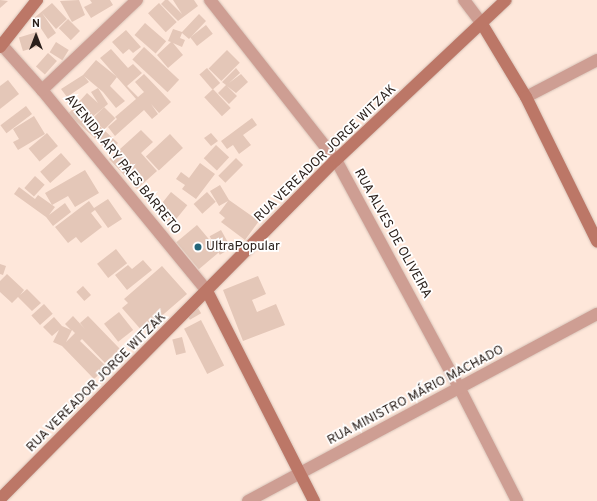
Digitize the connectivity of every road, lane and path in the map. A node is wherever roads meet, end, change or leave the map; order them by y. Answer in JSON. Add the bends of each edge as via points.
{"nodes":[{"id":1,"x":37,"y":0,"type":"edge"},
{"id":2,"x":137,"y":0,"type":"edge"},
{"id":3,"x":210,"y":0,"type":"edge"},
{"id":4,"x":464,"y":0,"type":"edge"},
{"id":5,"x":506,"y":0,"type":"edge"},
{"id":6,"x":482,"y":24,"type":"junction"},
{"id":7,"x":1,"y":45,"type":"edge"},
{"id":8,"x":597,"y":60,"type":"edge"},
{"id":9,"x":42,"y":90,"type":"junction"},
{"id":10,"x":526,"y":97,"type":"junction"},
{"id":11,"x":336,"y":160,"type":"junction"},
{"id":12,"x":597,"y":241,"type":"edge"},
{"id":13,"x":207,"y":291,"type":"junction"},
{"id":14,"x":597,"y":314,"type":"edge"},
{"id":15,"x":460,"y":389,"type":"junction"},
{"id":16,"x":300,"y":474,"type":"junction"},
{"id":17,"x":1,"y":500,"type":"edge"},
{"id":18,"x":248,"y":501,"type":"edge"},
{"id":19,"x":314,"y":501,"type":"edge"},
{"id":20,"x":517,"y":501,"type":"edge"}],
"edges":[{"from":1,"to":7,"type":"street"},
{"from":2,"to":9,"type":"street"},
{"from":3,"to":11,"type":"street","name":"RUA ALVES DE OLIVEIRA"},
{"from":4,"to":6,"type":"street"},
{"from":5,"to":6,"type":"street","name":"RUA VEREADOR JORGE WITZAK"},
{"from":6,"to":10,"type":"street"},
{"from":6,"to":11,"type":"street","name":"RUA VEREADOR JORGE WITZAK"},
{"from":7,"to":9,"type":"street","name":"AVENIDA ARY PAES BARRETO"},
{"from":8,"to":10,"type":"street"},
{"from":9,"to":13,"type":"street","name":"AVENIDA ARY PAES BARRETO"},
{"from":10,"to":12,"type":"street"},
{"from":11,"to":13,"type":"street","name":"RUA VEREADOR JORGE WITZAK"},
{"from":11,"to":15,"type":"street","name":"RUA ALVES DE OLIVEIRA"},
{"from":13,"to":16,"type":"street","name":"AVENIDA ARY PAES BARRETO"},
{"from":13,"to":17,"type":"street","name":"RUA VEREADOR JORGE WITZAK"},
{"from":14,"to":15,"type":"street","name":"RUA MINISTRO MÁRIO MACHADO"},
{"from":15,"to":16,"type":"street","name":"RUA MINISTRO MÁRIO MACHADO"},
{"from":15,"to":20,"type":"street","name":"RUA ALVES DE OLIVEIRA"},
{"from":16,"to":18,"type":"street","name":"RUA MINISTRO MÁRIO MACHADO"},
{"from":16,"to":19,"type":"street","name":"AVENIDA ARY PAES BARRETO"}]}
